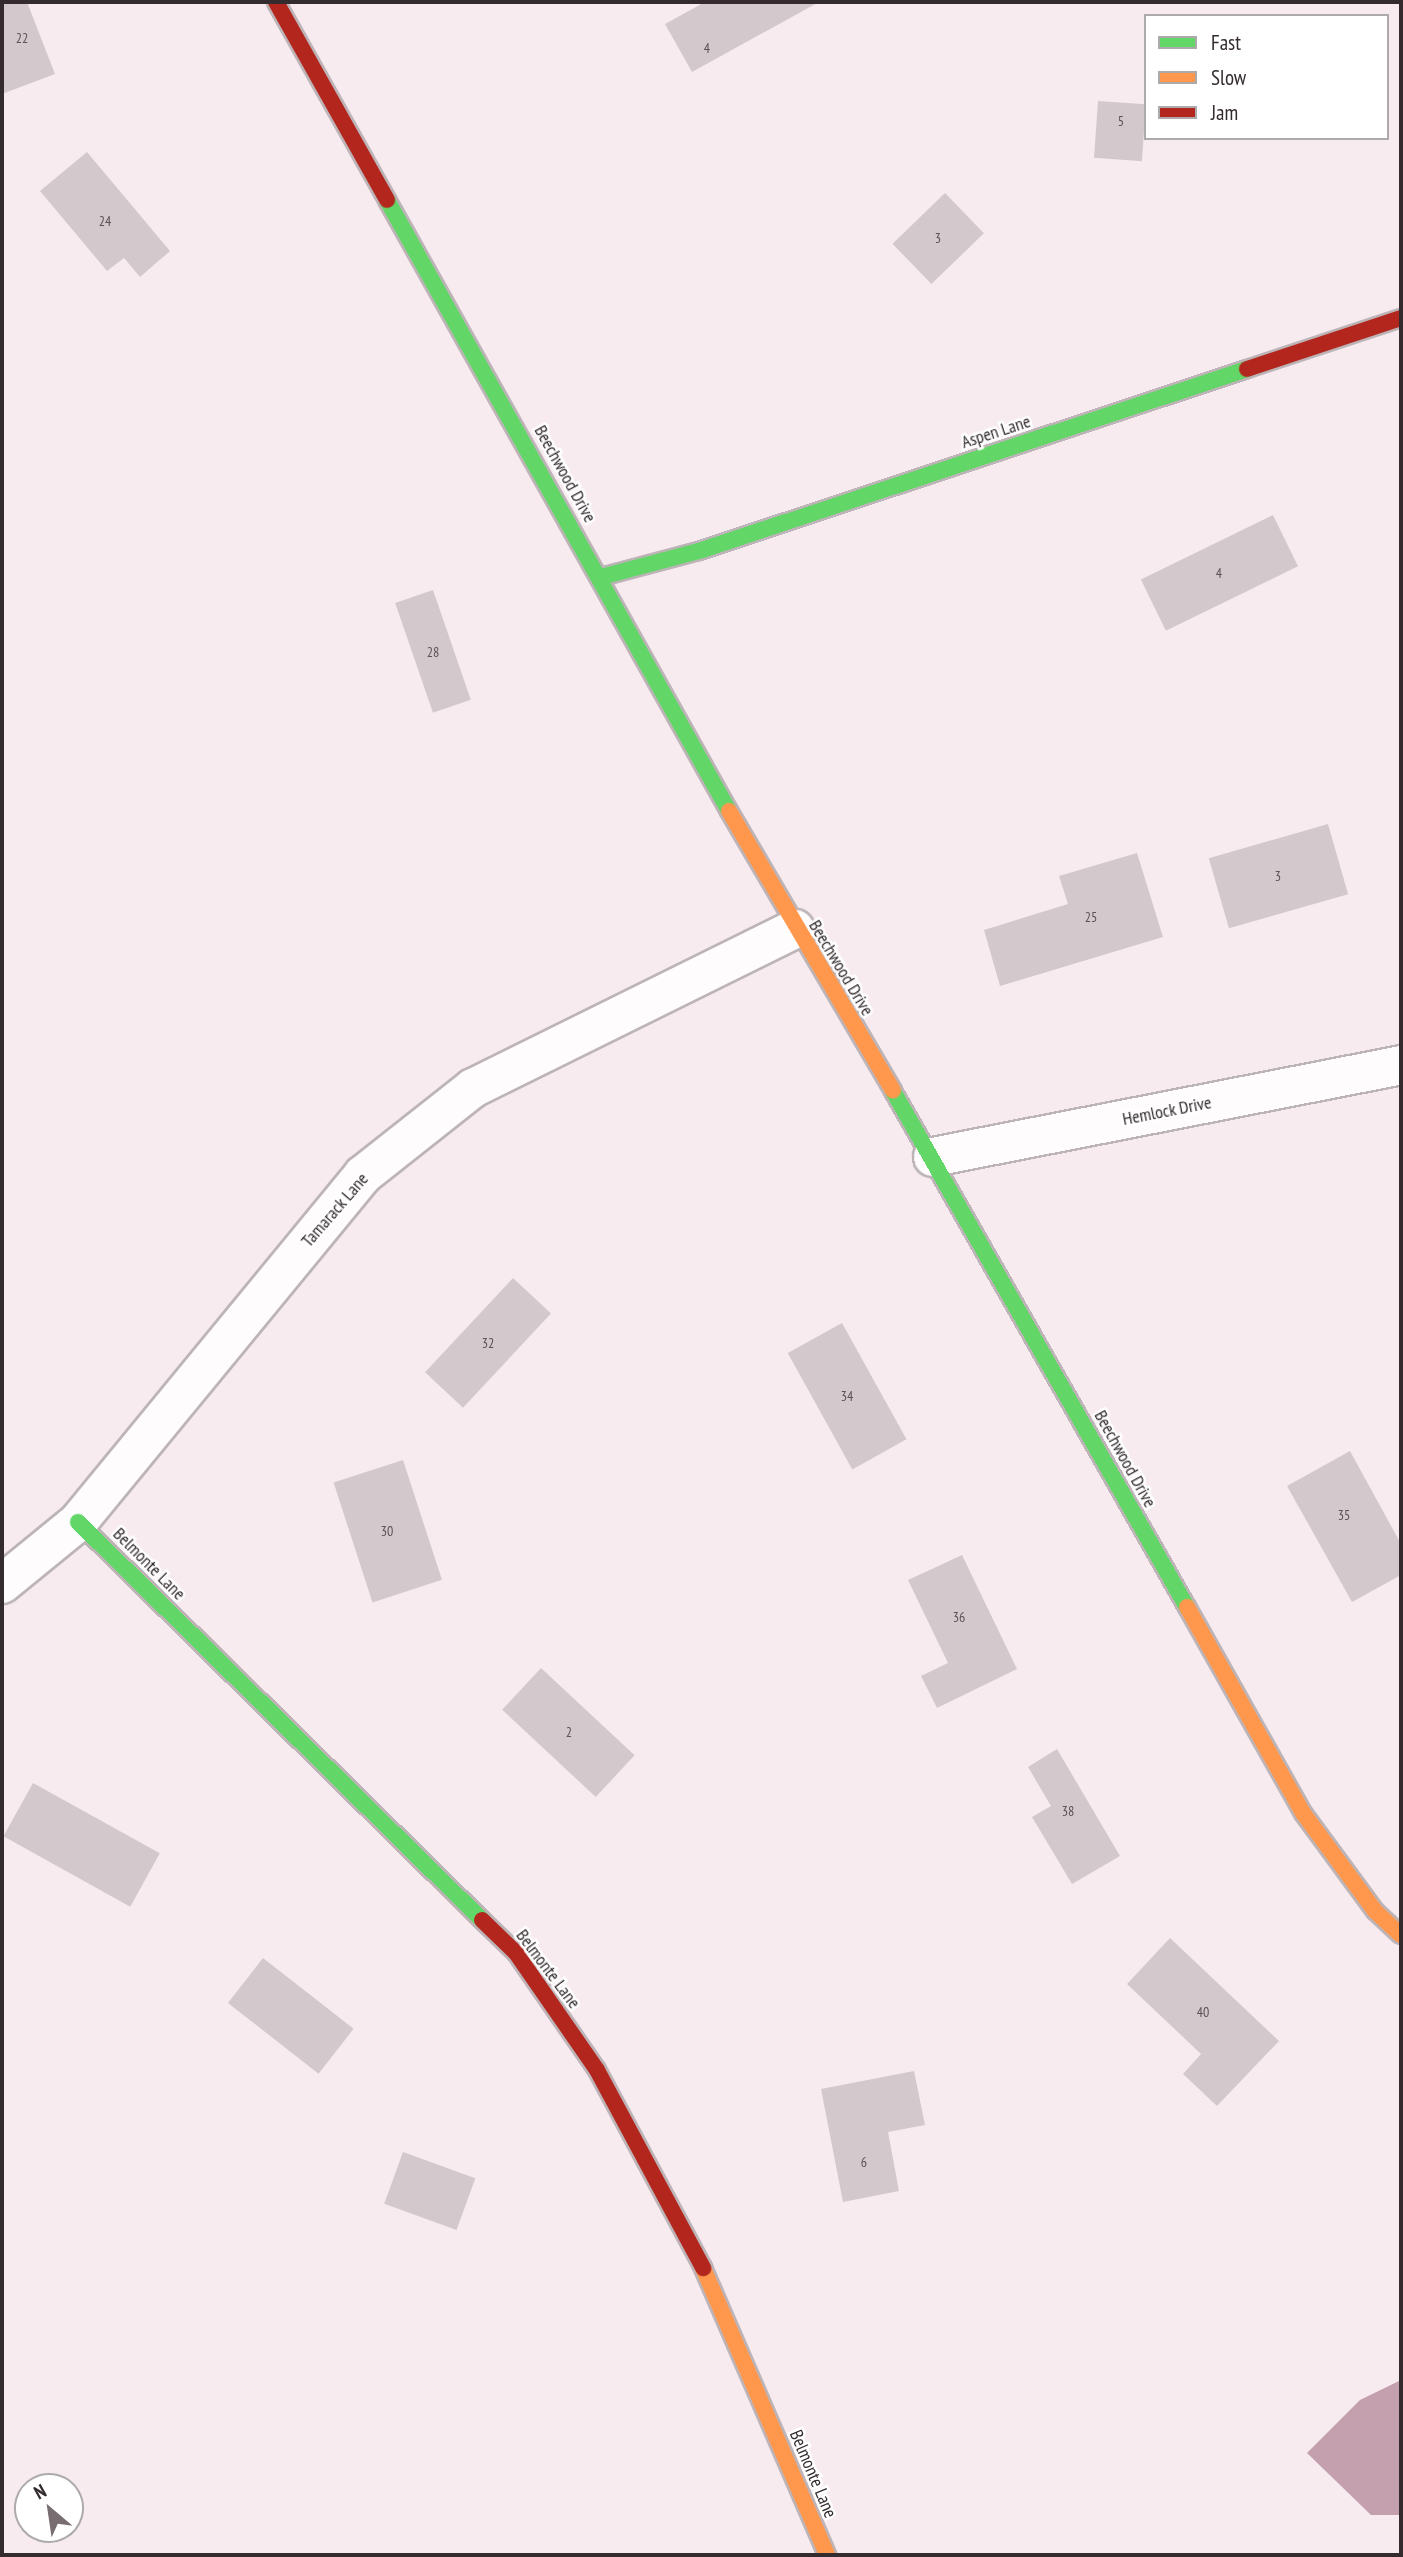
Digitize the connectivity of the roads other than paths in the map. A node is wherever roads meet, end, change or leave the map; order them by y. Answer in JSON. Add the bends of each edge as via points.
{"nodes":[{"id":1,"x":276,"y":2,"type":"edge"},
{"id":2,"x":1401,"y":318,"type":"edge"},
{"id":3,"x":601,"y":577,"type":"junction"},
{"id":4,"x":795,"y":929,"type":"junction"},
{"id":5,"x":1401,"y":1065,"type":"edge"},
{"id":6,"x":933,"y":1157,"type":"junction"},
{"id":7,"x":78,"y":1521,"type":"junction"},
{"id":8,"x":2,"y":1584,"type":"edge"},
{"id":9,"x":1401,"y":1936,"type":"edge"},
{"id":10,"x":827,"y":2555,"type":"edge"}],
"edges":[{"from":1,"to":3,"type":"street","name":"Beechwood Drive"},
{"from":2,"to":3,"type":"street","name":"Aspen Lane","via":[[699,551]]},
{"from":3,"to":4,"type":"street","name":"Beechwood Drive"},
{"from":4,"to":6,"type":"street","name":"Beechwood Drive"},
{"from":4,"to":7,"type":"street","name":"Tamarack Lane","via":[[473,1088],[363,1175]]},
{"from":5,"to":6,"type":"street","name":"Hemlock Drive"},
{"from":6,"to":9,"type":"street","name":"Beechwood Drive","via":[[1303,1813],[1375,1911]]},
{"from":7,"to":8,"type":"street","name":"Tamarack Lane"},
{"from":7,"to":10,"type":"street","name":"Belmonte Lane","via":[[516,1953],[597,2070],[688,2233]]}]}
